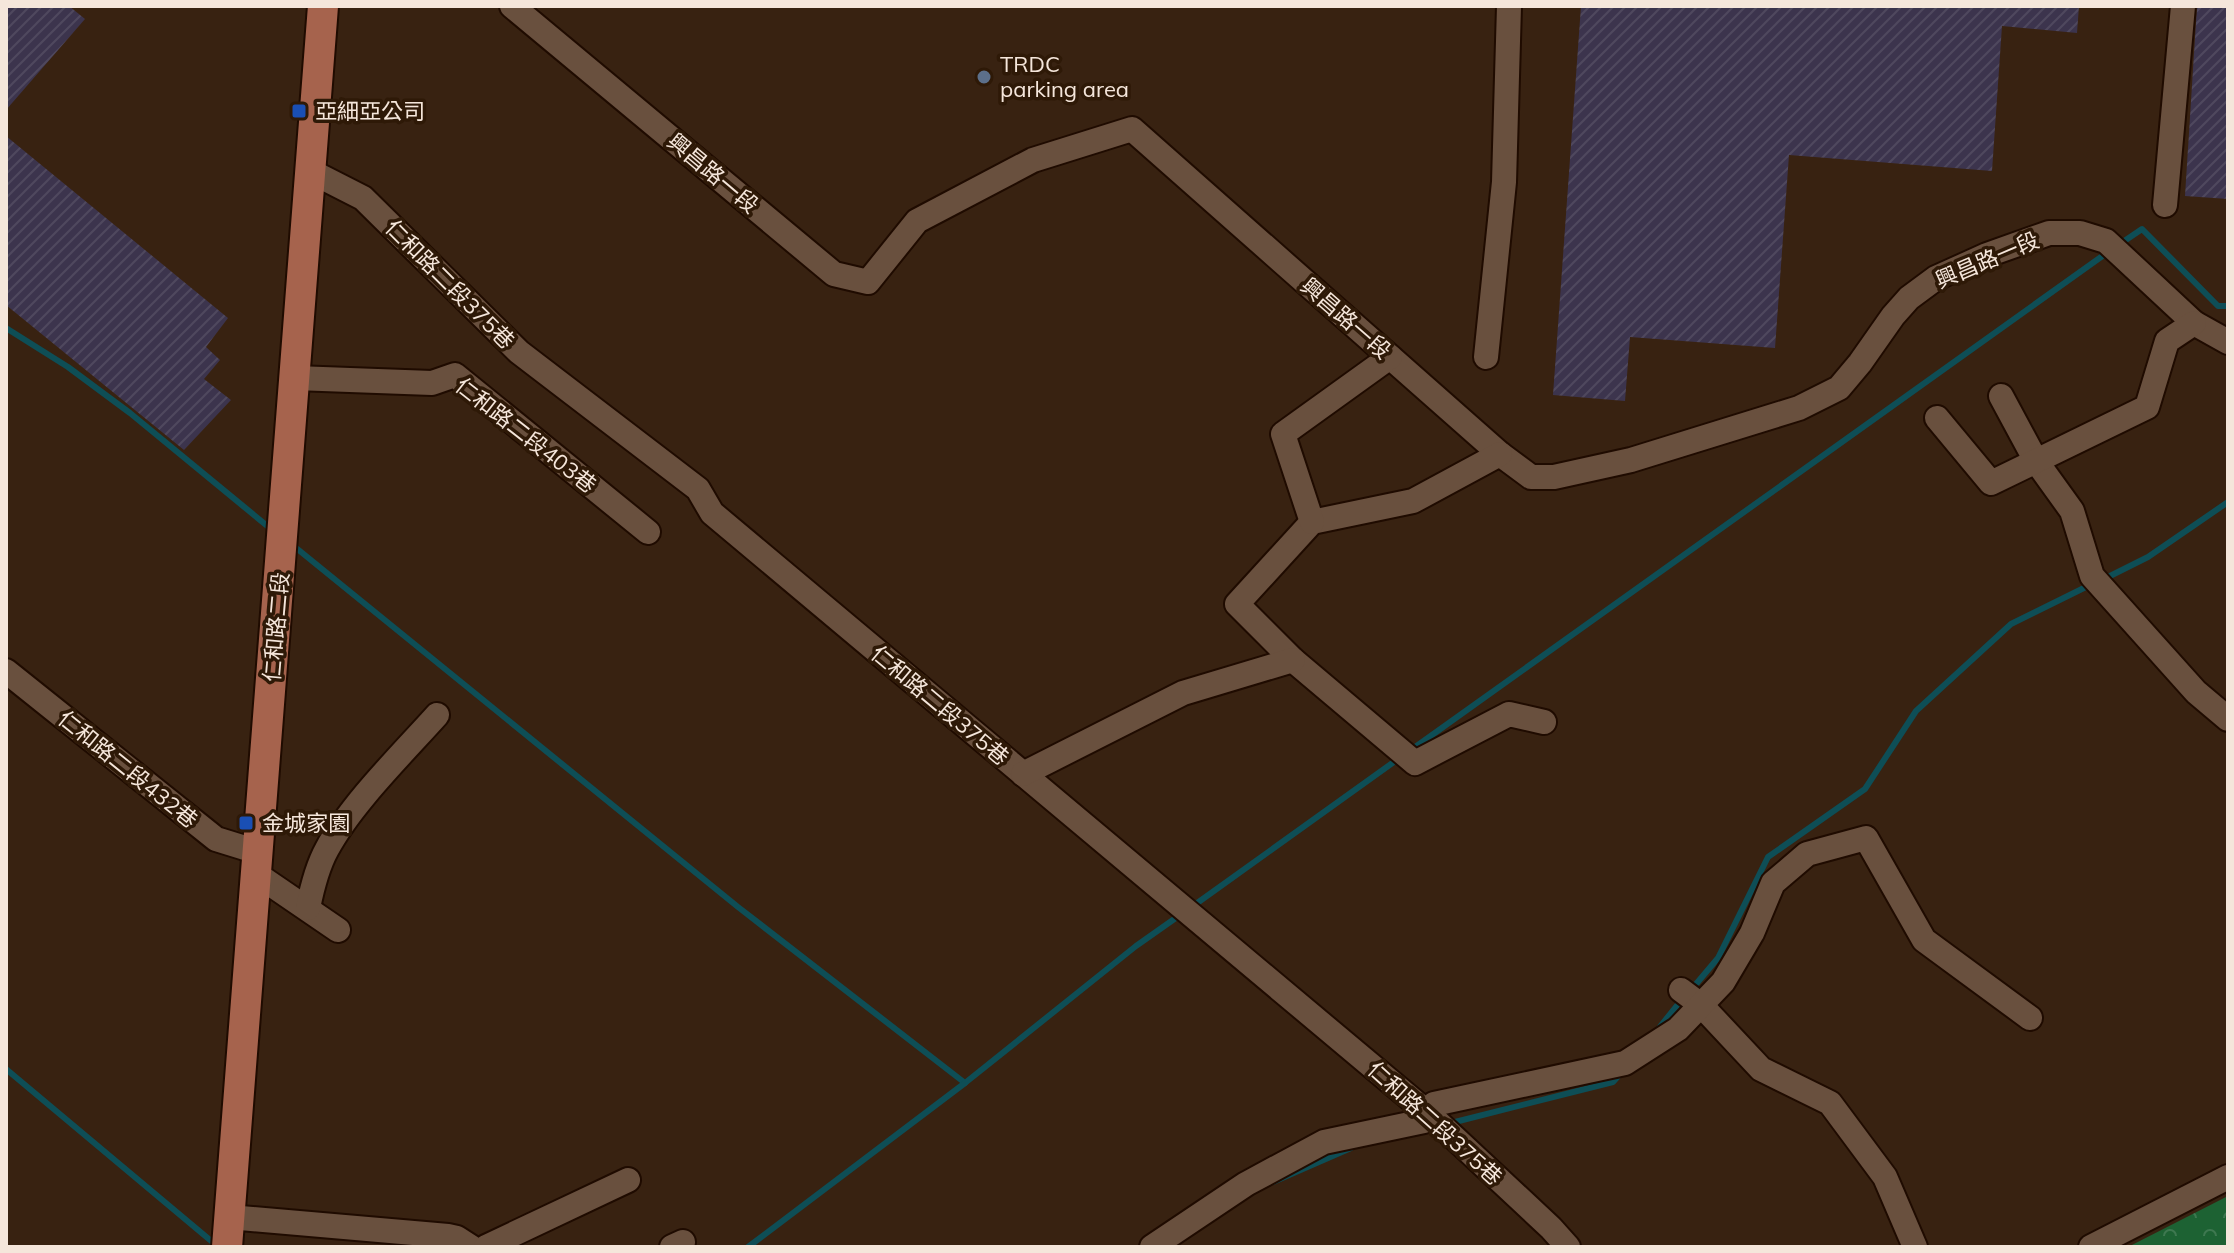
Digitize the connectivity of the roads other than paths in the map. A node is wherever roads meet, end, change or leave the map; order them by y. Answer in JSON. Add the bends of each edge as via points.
{"nodes":[{"id":1,"x":323,"y":6,"type":"edge"},
{"id":2,"x":512,"y":6,"type":"edge"},
{"id":3,"x":1509,"y":6,"type":"edge"},
{"id":4,"x":2183,"y":6,"type":"edge"},
{"id":5,"x":310,"y":171,"type":"junction"},
{"id":6,"x":2165,"y":205,"type":"dead end"},
{"id":7,"x":2194,"y":323,"type":"junction"},
{"id":8,"x":2228,"y":342,"type":"edge"},
{"id":9,"x":1390,"y":357,"type":"junction"},
{"id":10,"x":1486,"y":357,"type":"dead end"},
{"id":11,"x":295,"y":378,"type":"junction"},
{"id":12,"x":2001,"y":396,"type":"dead end"},
{"id":13,"x":1937,"y":418,"type":"dead end"},
{"id":14,"x":1500,"y":454,"type":"junction"},
{"id":15,"x":2036,"y":461,"type":"junction"},
{"id":16,"x":1312,"y":522,"type":"junction"},
{"id":17,"x":648,"y":532,"type":"dead end"},
{"id":18,"x":1293,"y":660,"type":"junction"},
{"id":19,"x":6,"y":671,"type":"edge"},
{"id":20,"x":437,"y":715,"type":"dead end"},
{"id":21,"x":2228,"y":719,"type":"edge"},
{"id":22,"x":1544,"y":722,"type":"dead end"},
{"id":23,"x":1023,"y":774,"type":"junction"},
{"id":24,"x":257,"y":863,"type":"junction"},
{"id":25,"x":308,"y":908,"type":"junction"},
{"id":26,"x":338,"y":930,"type":"dead end"},
{"id":27,"x":1692,"y":998,"type":"junction"},
{"id":28,"x":2030,"y":1018,"type":"dead end"},
{"id":29,"x":1437,"y":1121,"type":"junction"},
{"id":30,"x":2228,"y":1177,"type":"edge"},
{"id":31,"x":628,"y":1180,"type":"dead end"},
{"id":32,"x":228,"y":1236,"type":"edge"},
{"id":33,"x":471,"y":1247,"type":"edge"},
{"id":34,"x":486,"y":1247,"type":"edge"},
{"id":35,"x":1152,"y":1247,"type":"edge"},
{"id":36,"x":1568,"y":1247,"type":"edge"},
{"id":37,"x":1915,"y":1247,"type":"edge"},
{"id":38,"x":2091,"y":1247,"type":"edge"}],
"edges":[{"from":1,"to":5,"type":"main road","name":"仁和路二段"},
{"from":2,"to":9,"type":"street","name":"興昌路一段","via":[[834,274],[868,282],[917,221],[1033,160],[1132,129]]},
{"from":3,"to":10,"type":"street","via":[[1504,182]]},
{"from":4,"to":6,"type":"street"},
{"from":5,"to":11,"type":"main road","name":"仁和路二段"},
{"from":5,"to":23,"type":"street","name":"仁和路二段375巷","via":[[363,198],[519,352],[698,489],[712,513]]},
{"from":7,"to":8,"type":"street","name":"興昌路一段"},
{"from":7,"to":14,"type":"street","name":"興昌路一段","via":[[2106,241],[2080,233],[2049,233],[1936,278],[1893,316],[1839,388],[1799,408],[1631,460],[1554,477],[1531,477]]},
{"from":7,"to":15,"type":"street","via":[[2167,341],[2147,407]]},
{"from":9,"to":14,"type":"street","name":"興昌路一段"},
{"from":9,"to":16,"type":"street","via":[[1283,434]]},
{"from":11,"to":17,"type":"street","name":"仁和路二段403巷","via":[[432,383],[455,375]]},
{"from":11,"to":24,"type":"main road","name":"仁和路二段"},
{"from":12,"to":15,"type":"street"},
{"from":13,"to":15,"type":"street","via":[[1991,483]]},
{"from":14,"to":16,"type":"street","via":[[1413,501]]},
{"from":15,"to":21,"type":"street","via":[[2072,511],[2092,576],[2196,692]]},
{"from":16,"to":18,"type":"street","via":[[1237,604]]},
{"from":18,"to":22,"type":"street","via":[[1415,763],[1509,714]]},
{"from":18,"to":23,"type":"street","via":[[1183,693]]},
{"from":19,"to":24,"type":"street","name":"仁和路二段432巷","via":[[216,839]]},
{"from":20,"to":25,"type":"street","via":[[327,848]]},
{"from":23,"to":29,"type":"street","name":"仁和路二段375巷"},
{"from":24,"to":25,"type":"street","name":"仁和路二段432巷"},
{"from":24,"to":32,"type":"main road","name":"仁和路二段"},
{"from":25,"to":26,"type":"street","name":"仁和路二段432巷"},
{"from":27,"to":28,"type":"street","via":[[1723,982],[1773,883],[1807,854],[1866,838],[1924,940]]},
{"from":27,"to":29,"type":"street","via":[[1678,1029],[1625,1063],[1434,1104]]},
{"from":27,"to":37,"type":"street","via":[[1761,1069],[1830,1103],[1885,1177]]},
{"from":29,"to":35,"type":"street","via":[[1324,1142],[1246,1184]]},
{"from":29,"to":36,"type":"street","name":"仁和路二段375巷"},
{"from":30,"to":38,"type":"street"},
{"from":31,"to":34,"type":"street"},
{"from":32,"to":33,"type":"street","via":[[448,1236]]}]}
